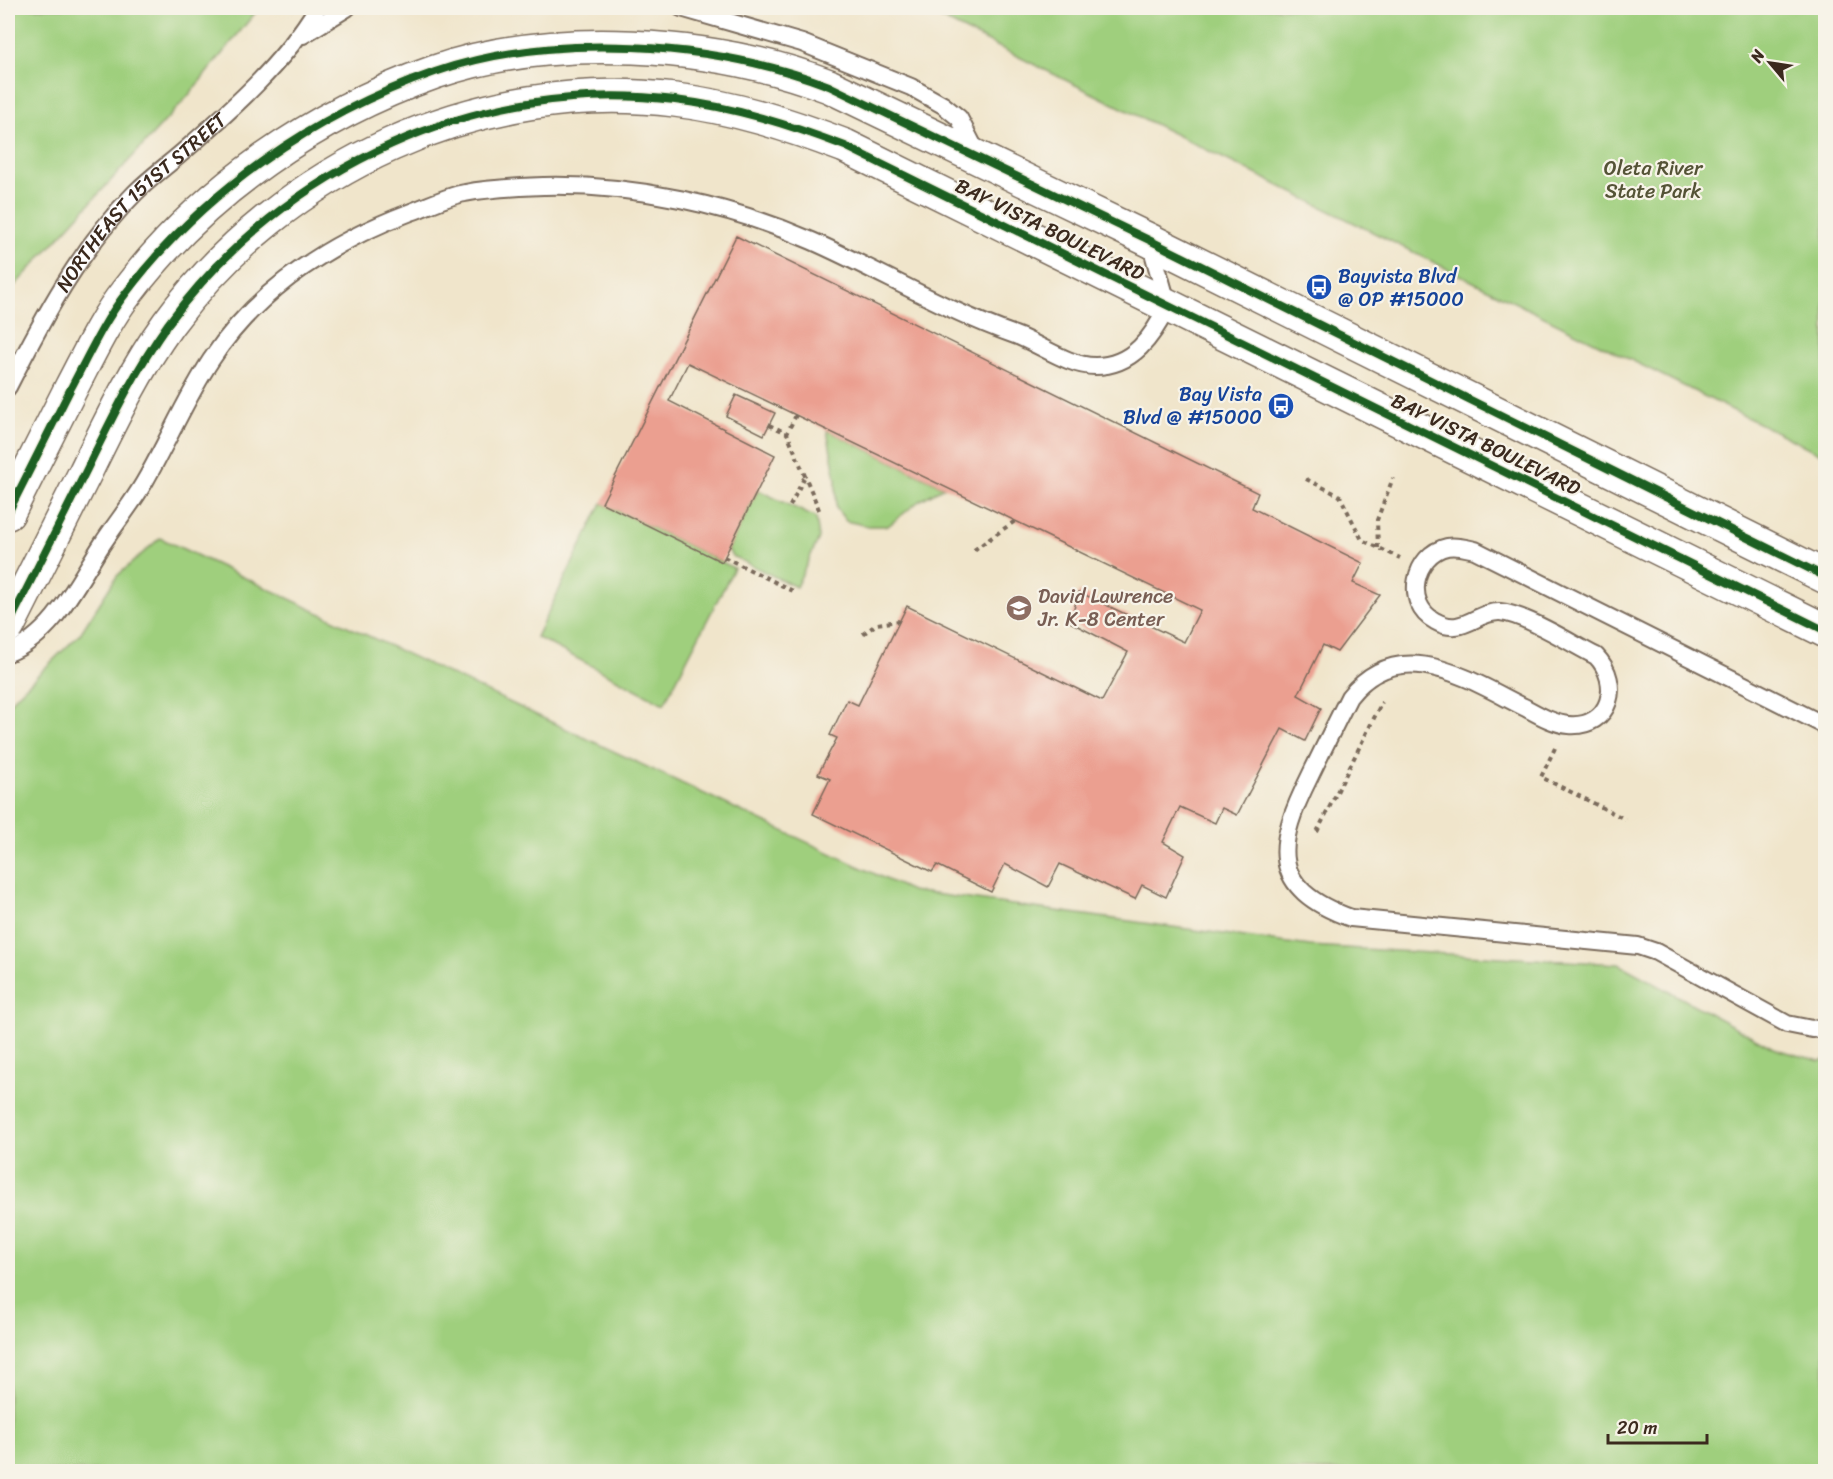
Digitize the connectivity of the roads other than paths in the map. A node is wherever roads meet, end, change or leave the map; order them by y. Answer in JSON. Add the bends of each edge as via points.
{"nodes":[{"id":1,"x":317,"y":8,"type":"edge"},
{"id":2,"x":347,"y":8,"type":"edge"},
{"id":3,"x":681,"y":8,"type":"edge"},
{"id":4,"x":299,"y":37,"type":"junction"},
{"id":5,"x":980,"y":158,"type":"junction"},
{"id":6,"x":1149,"y":240,"type":"junction"},
{"id":7,"x":1168,"y":306,"type":"junction"},
{"id":8,"x":8,"y":387,"type":"edge"},
{"id":9,"x":8,"y":513,"type":"edge"},
{"id":10,"x":1826,"y":577,"type":"edge"},
{"id":11,"x":8,"y":626,"type":"edge"},
{"id":12,"x":1826,"y":631,"type":"edge"},
{"id":13,"x":8,"y":653,"type":"edge"},
{"id":14,"x":1826,"y":726,"type":"edge"},
{"id":15,"x":1826,"y":1027,"type":"edge"}],
"edges":[{"from":1,"to":4,"type":"lane","name":"NORTHEAST 151ST STREET"},
{"from":2,"to":4,"type":"lane","name":"NORTHEAST 151ST STREET"},
{"from":3,"to":5,"type":"lane","via":[[802,43],[911,87],[959,118]]},
{"from":4,"to":8,"type":"lane","name":"NORTHEAST 151ST STREET","via":[[252,88],[136,191],[100,230]]},
{"from":5,"to":6,"type":"street","name":"BAY VISTA BOULEVARD"},
{"from":5,"to":9,"type":"street","name":"BAY VISTA BOULEVARD","via":[[829,86],[792,72],[710,53],[570,48],[525,53],[436,72],[353,108],[279,150],[201,212],[125,294],[90,351]]},
{"from":6,"to":7,"type":"lane"},
{"from":6,"to":10,"type":"street","name":"BAY VISTA BOULEVARD"},
{"from":7,"to":11,"type":"street","name":"BAY VISTA BOULEVARD","via":[[845,146],[748,113],[675,99],[606,96],[539,102],[465,116],[402,138],[338,170],[288,202],[203,280],[168,325],[121,399]]},
{"from":7,"to":12,"type":"street","name":"BAY VISTA BOULEVARD"},
{"from":7,"to":13,"type":"lane","via":[[1153,335],[1121,361],[1092,366],[1076,364],[1037,343],[964,317],[810,240],[723,210],[688,201],[588,188],[506,188],[463,193],[334,245],[258,304],[211,360],[127,511],[64,605],[43,630]]},
{"from":14,"to":15,"type":"lane","via":[[1474,550],[1449,546],[1436,550],[1417,576],[1415,588],[1424,613],[1447,626],[1473,623],[1498,612],[1514,615],[1596,656],[1610,679],[1605,710],[1597,719],[1582,725],[1566,725],[1454,672],[1422,664],[1376,671],[1349,697],[1290,816],[1285,837],[1286,861],[1303,894],[1351,918],[1638,946],[1656,952],[1787,1024],[1812,1029]]}]}
